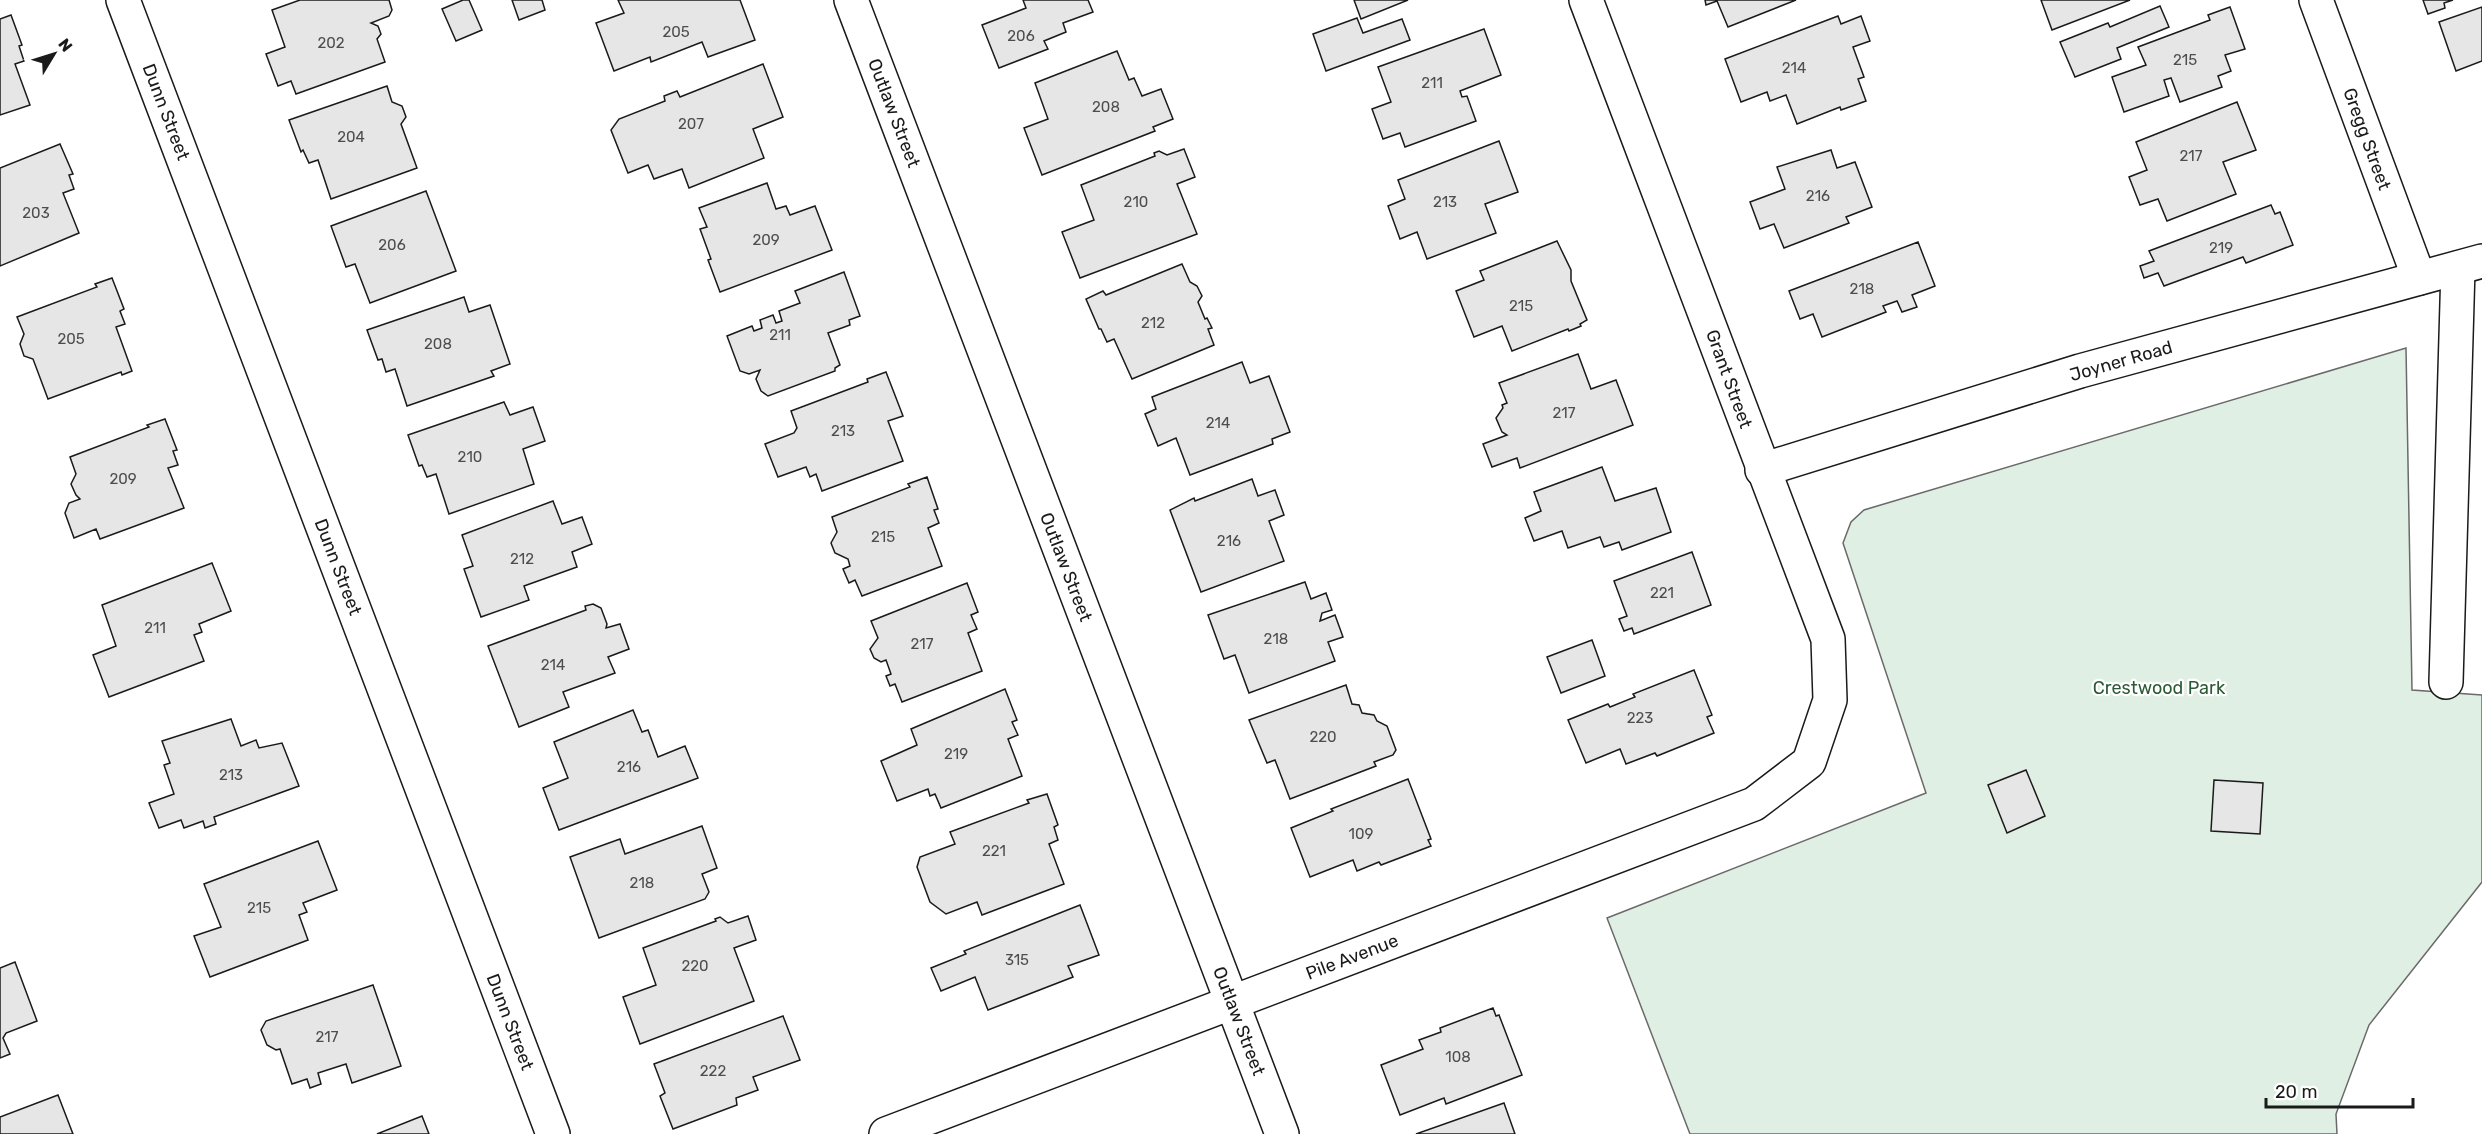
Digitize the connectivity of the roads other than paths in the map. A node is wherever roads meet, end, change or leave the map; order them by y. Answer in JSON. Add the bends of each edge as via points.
{"nodes":[{"id":1,"x":123,"y":0,"type":"edge"},
{"id":2,"x":851,"y":0,"type":"edge"},
{"id":3,"x":1586,"y":0,"type":"edge"},
{"id":4,"x":2316,"y":0,"type":"edge"},
{"id":5,"x":2470,"y":264,"type":"edge"},
{"id":6,"x":2419,"y":279,"type":"junction"},
{"id":7,"x":1762,"y":470,"type":"junction"},
{"id":8,"x":2446,"y":682,"type":"dead end"},
{"id":9,"x":1809,"y":762,"type":"joint"},
{"id":10,"x":1232,"y":1003,"type":"junction"},
{"id":11,"x":553,"y":1134,"type":"edge"},
{"id":12,"x":886,"y":1134,"type":"edge"},
{"id":13,"x":1282,"y":1134,"type":"edge"}],
"edges":[{"from":1,"to":11,"type":"street","name":"Dunn Street"},
{"from":2,"to":10,"type":"street","name":"Outlaw Street"},
{"from":3,"to":7,"type":"street","name":"Grant Street"},
{"from":4,"to":6,"type":"street","name":"Gregg Street"},
{"from":5,"to":6,"type":"street","name":"Joyner Road"},
{"from":5,"to":8,"type":"street"},
{"from":6,"to":7,"type":"street","name":"Joyner Road","via":[[2080,371]]},
{"from":7,"to":9,"type":"street","name":"Grant Street","via":[[1828,639],[1830,700]]},
{"from":9,"to":10,"type":"street","name":"Pile Avenue","via":[[1754,804]]},
{"from":10,"to":12,"type":"street","name":"Pile Avenue"},
{"from":10,"to":13,"type":"street","name":"Outlaw Street"}]}
